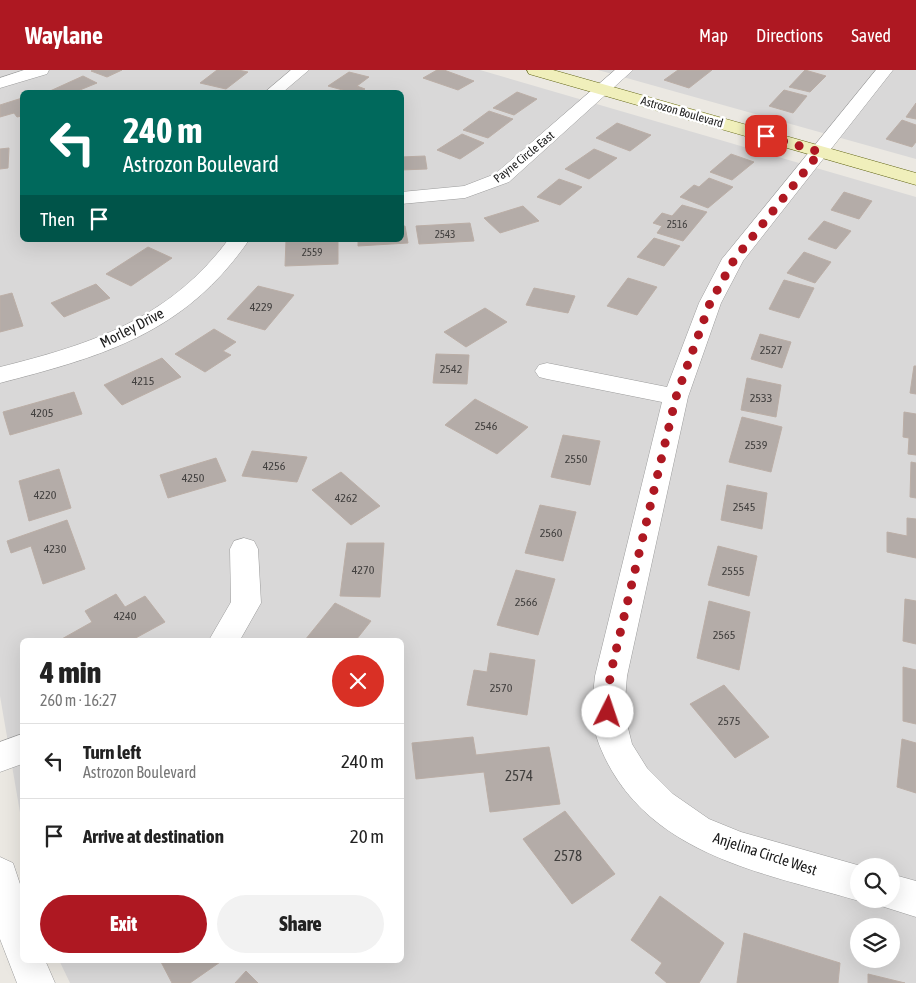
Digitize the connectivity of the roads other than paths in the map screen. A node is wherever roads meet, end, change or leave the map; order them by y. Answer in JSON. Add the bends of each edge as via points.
{"nodes":[{"id":1,"x":41,"y":70,"type":"edge"},
{"id":2,"x":301,"y":70,"type":"edge"},
{"id":3,"x":535,"y":70,"type":"edge"},
{"id":4,"x":625,"y":70,"type":"edge"},
{"id":5,"x":885,"y":70,"type":"edge"},
{"id":6,"x":0,"y":83,"type":"edge"},
{"id":7,"x":603,"y":89,"type":"junction"},
{"id":8,"x":276,"y":90,"type":"edge"},
{"id":9,"x":820,"y":152,"type":"junction"},
{"id":10,"x":916,"y":179,"type":"edge"},
{"id":11,"x":404,"y":198,"type":"edge"},
{"id":12,"x":238,"y":242,"type":"edge"},
{"id":13,"x":547,"y":371,"type":"dead end"},
{"id":14,"x":0,"y":375,"type":"edge"},
{"id":15,"x":676,"y":397,"type":"junction"},
{"id":16,"x":244,"y":549,"type":"dead end"},
{"id":17,"x":225,"y":638,"type":"edge"},
{"id":18,"x":20,"y":750,"type":"edge"},
{"id":19,"x":0,"y":757,"type":"edge"},
{"id":20,"x":0,"y":875,"type":"edge"},
{"id":21,"x":850,"y":880,"type":"edge"},
{"id":22,"x":900,"y":895,"type":"edge"},
{"id":23,"x":916,"y":899,"type":"edge"},
{"id":24,"x":20,"y":944,"type":"edge"},
{"id":25,"x":27,"y":963,"type":"edge"},
{"id":26,"x":36,"y":983,"type":"edge"}],
"edges":[{"from":1,"to":6,"type":"street"},
{"from":2,"to":8,"type":"street"},
{"from":3,"to":7,"type":"main road","name":"Astrozon Boulevard"},
{"from":4,"to":7,"type":"street","name":"Payne Circle East"},
{"from":5,"to":9,"type":"street","name":"Anjelina Circle West"},
{"from":7,"to":9,"type":"main road","name":"Astrozon Boulevard"},
{"from":7,"to":11,"type":"street","name":"Payne Circle East","via":[[502,178],[487,186],[446,196]]},
{"from":9,"to":10,"type":"main road","name":"Astrozon Boulevard"},
{"from":9,"to":15,"type":"street","name":"Anjelina Circle West","via":[[730,266],[710,303]]},
{"from":12,"to":14,"type":"street","name":"Morley Drive","via":[[197,289],[147,324],[84,352]]},
{"from":13,"to":15,"type":"street"},
{"from":15,"to":21,"type":"street","name":"Anjelina Circle West","via":[[610,676],[608,712],[617,749],[635,779],[661,805],[697,832],[740,849]]},
{"from":16,"to":17,"type":"street","via":[[246,603]]},
{"from":18,"to":19,"type":"street"},
{"from":20,"to":24,"type":"street"},
{"from":22,"to":23,"type":"street"},
{"from":25,"to":26,"type":"street"}]}
